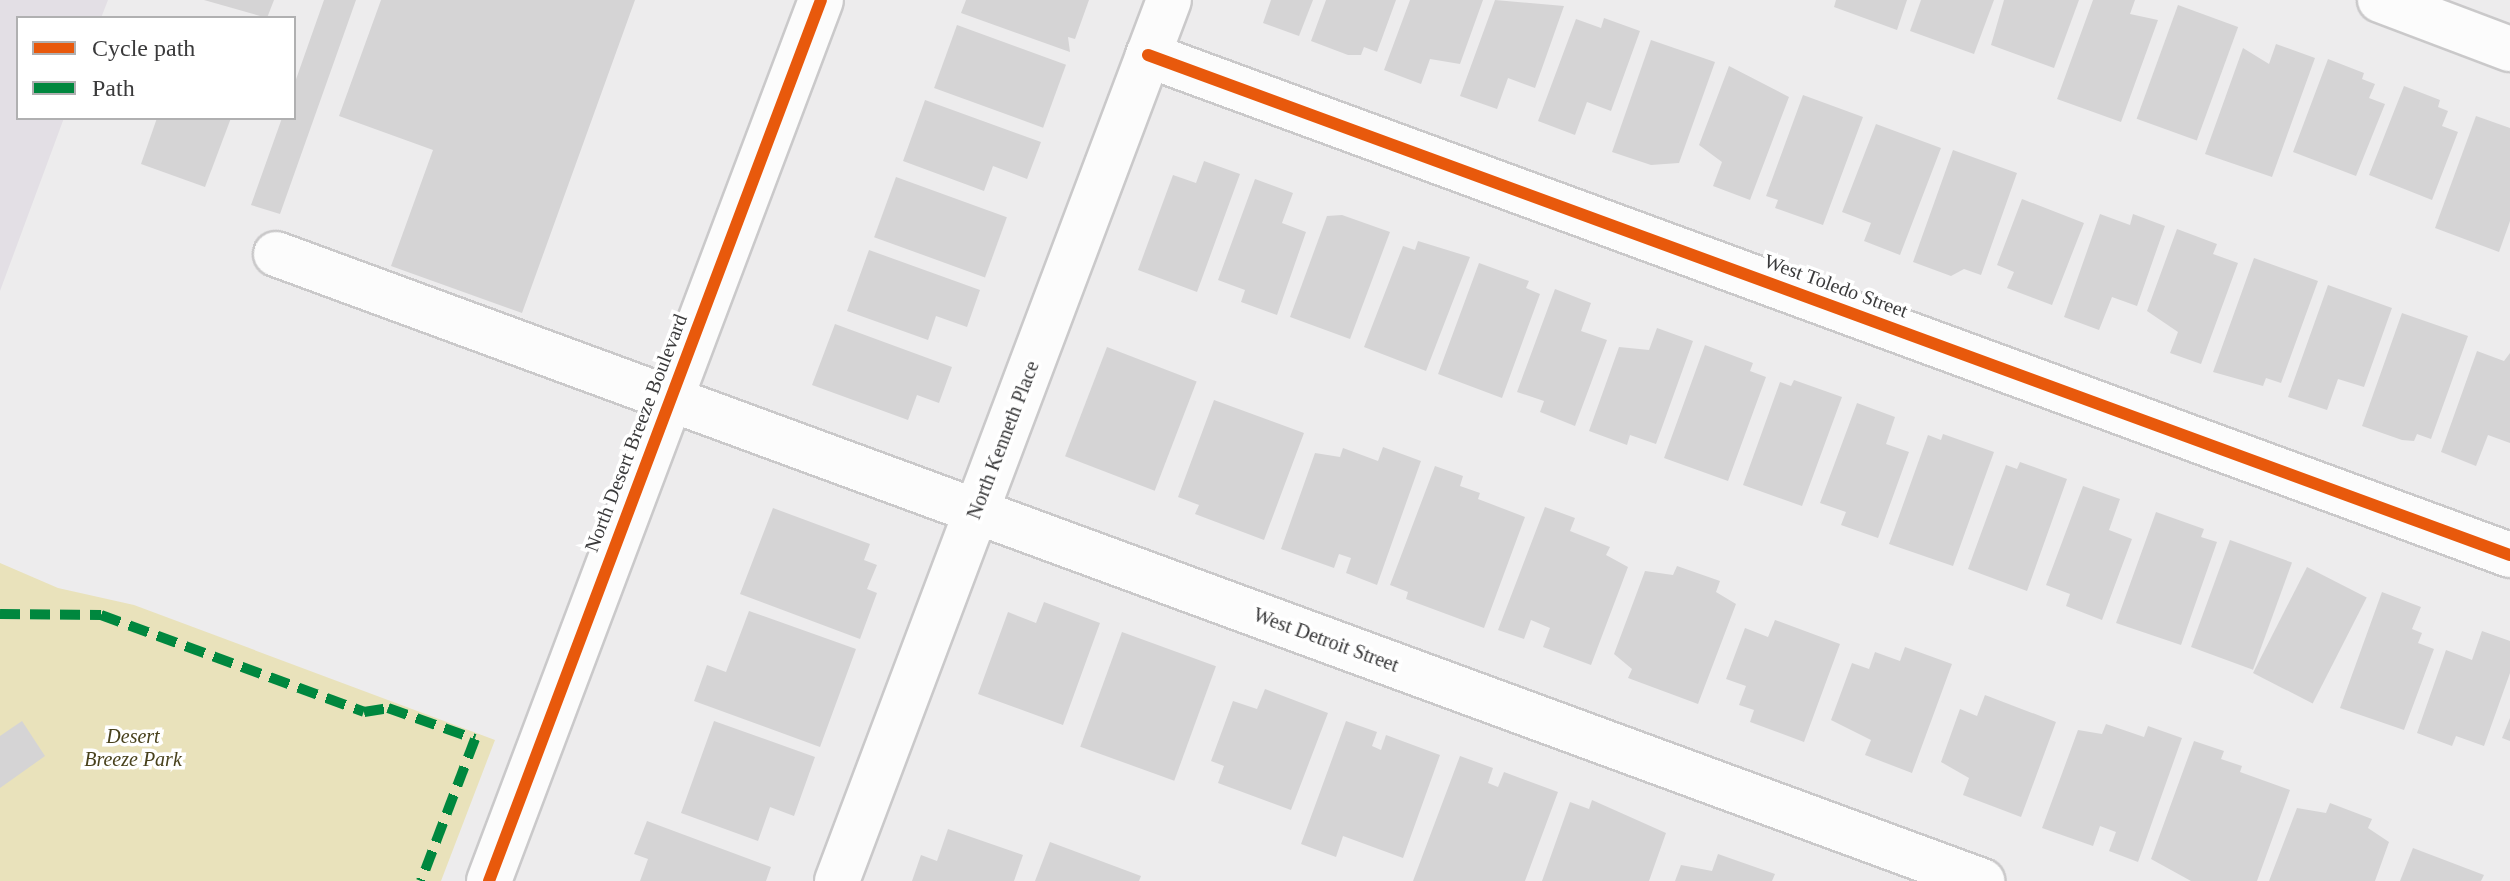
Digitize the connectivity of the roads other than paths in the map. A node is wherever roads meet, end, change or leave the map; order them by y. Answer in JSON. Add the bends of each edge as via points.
{"nodes":[{"id":1,"x":821,"y":0,"type":"edge"},
{"id":2,"x":1169,"y":0,"type":"edge"},
{"id":3,"x":2380,"y":0,"type":"edge"},
{"id":4,"x":2510,"y":49,"type":"edge"},
{"id":5,"x":1148,"y":55,"type":"junction"},
{"id":6,"x":276,"y":254,"type":"dead end"},
{"id":7,"x":671,"y":397,"type":"junction"},
{"id":8,"x":976,"y":512,"type":"junction"},
{"id":9,"x":2510,"y":555,"type":"edge"},
{"id":10,"x":489,"y":881,"type":"edge"},
{"id":11,"x":837,"y":881,"type":"edge"},
{"id":12,"x":1982,"y":881,"type":"edge"}],
"edges":[{"from":1,"to":7,"type":"street","name":"North Desert Breeze Boulevard"},
{"from":2,"to":5,"type":"street","name":"North Kenneth Place"},
{"from":3,"to":4,"type":"street"},
{"from":5,"to":8,"type":"street","name":"North Kenneth Place"},
{"from":5,"to":9,"type":"street","name":"West Toledo Street"},
{"from":6,"to":7,"type":"street","name":"West Detroit Street"},
{"from":7,"to":8,"type":"street","name":"West Detroit Street"},
{"from":7,"to":10,"type":"street","name":"North Desert Breeze Boulevard"},
{"from":8,"to":11,"type":"street","name":"North Kenneth Place"},
{"from":8,"to":12,"type":"street","name":"West Detroit Street"}]}
